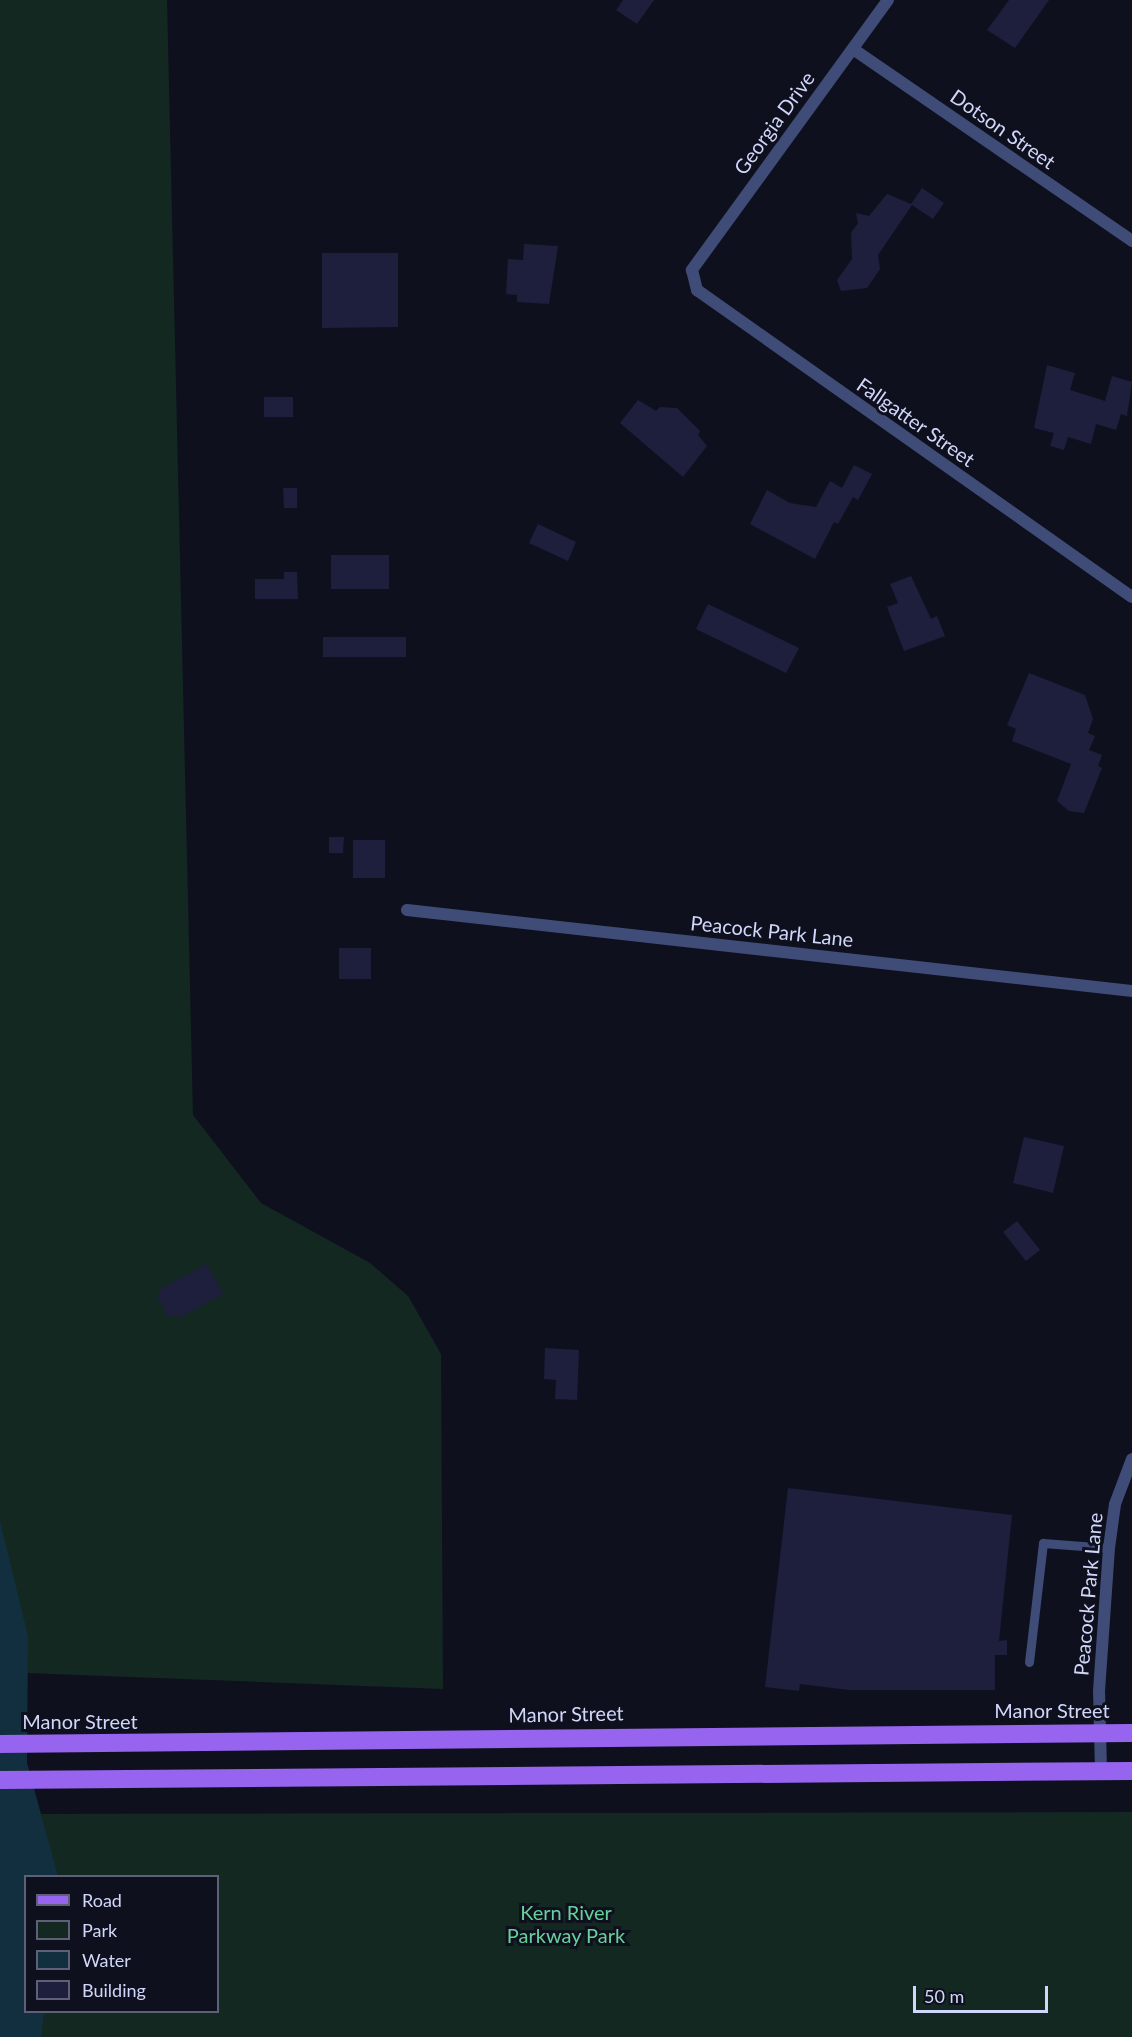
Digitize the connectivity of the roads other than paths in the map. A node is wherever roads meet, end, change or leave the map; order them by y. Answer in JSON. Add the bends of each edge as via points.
{"nodes":[{"id":1,"x":888,"y":0,"type":"edge"},
{"id":2,"x":853,"y":49,"type":"junction"},
{"id":3,"x":1132,"y":241,"type":"edge"},
{"id":4,"x":692,"y":270,"type":"joint"},
{"id":5,"x":1132,"y":597,"type":"edge"},
{"id":6,"x":407,"y":910,"type":"dead end"},
{"id":7,"x":1132,"y":991,"type":"edge"},
{"id":8,"x":1132,"y":1460,"type":"edge"},
{"id":9,"x":1108,"y":1548,"type":"junction"},
{"id":10,"x":1029,"y":1662,"type":"dead end"},
{"id":11,"x":1132,"y":1732,"type":"edge"},
{"id":12,"x":1099,"y":1733,"type":"junction"},
{"id":13,"x":0,"y":1744,"type":"edge"},
{"id":14,"x":1101,"y":1771,"type":"junction"},
{"id":15,"x":1132,"y":1771,"type":"edge"},
{"id":16,"x":0,"y":1780,"type":"edge"}],
"edges":[{"from":1,"to":2,"type":"street","name":"Georgia Drive"},
{"from":2,"to":3,"type":"street","name":"Dotson Street"},
{"from":2,"to":4,"type":"street","name":"Georgia Drive"},
{"from":4,"to":5,"type":"street","name":"Fallgatter Street","via":[[697,290],[715,305]]},
{"from":6,"to":7,"type":"street","name":"Peacock Park Lane"},
{"from":8,"to":9,"type":"street","name":"Peacock Park Lane","via":[[1115,1504]]},
{"from":9,"to":10,"type":"lane","via":[[1043,1543]]},
{"from":9,"to":12,"type":"street","name":"Peacock Park Lane"},
{"from":11,"to":12,"type":"main road","name":"Manor Street"},
{"from":12,"to":13,"type":"main road","name":"Manor Street"},
{"from":12,"to":14,"type":"street","name":"Peacock Park Lane"},
{"from":14,"to":15,"type":"main road"},
{"from":14,"to":16,"type":"main road"}]}
